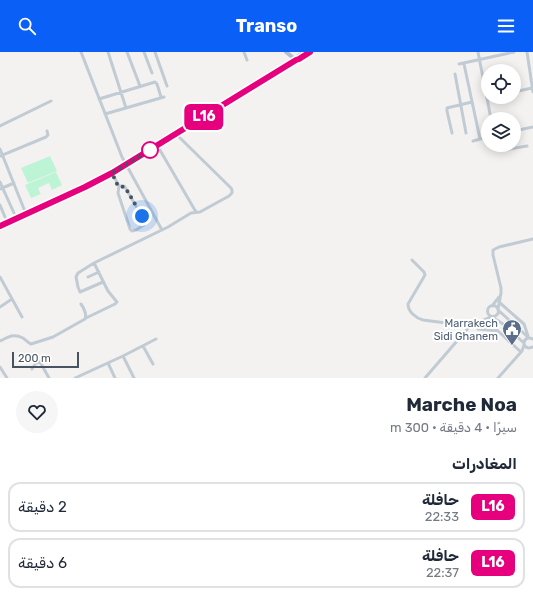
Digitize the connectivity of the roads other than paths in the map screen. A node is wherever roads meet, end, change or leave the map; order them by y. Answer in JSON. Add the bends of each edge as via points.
{"nodes":[{"id":1,"x":81,"y":52,"type":"edge"},
{"id":2,"x":108,"y":52,"type":"edge"},
{"id":3,"x":127,"y":52,"type":"edge"},
{"id":4,"x":144,"y":52,"type":"edge"},
{"id":5,"x":155,"y":52,"type":"edge"},
{"id":6,"x":244,"y":52,"type":"edge"},
{"id":7,"x":286,"y":52,"type":"edge"},
{"id":8,"x":304,"y":52,"type":"edge"},
{"id":9,"x":310,"y":52,"type":"edge"},
{"id":10,"x":478,"y":52,"type":"edge"},
{"id":11,"x":514,"y":52,"type":"edge"},
{"id":12,"x":527,"y":52,"type":"edge"},
{"id":13,"x":247,"y":60,"type":"dead end"},
{"id":14,"x":296,"y":60,"type":"junction"},
{"id":15,"x":480,"y":60,"type":"junction"},
{"id":16,"x":459,"y":64,"type":"dead end"},
{"id":17,"x":464,"y":64,"type":"junction"},
{"id":18,"x":481,"y":65,"type":"edge"},
{"id":19,"x":152,"y":72,"type":"dead end"},
{"id":20,"x":455,"y":74,"type":"dead end"},
{"id":21,"x":140,"y":86,"type":"junction"},
{"id":22,"x":167,"y":86,"type":"dead end"},
{"id":23,"x":533,"y":87,"type":"edge"},
{"id":24,"x":521,"y":90,"type":"edge"},
{"id":25,"x":121,"y":92,"type":"junction"},
{"id":26,"x":99,"y":99,"type":"junction"},
{"id":27,"x":51,"y":101,"type":"dead end"},
{"id":28,"x":472,"y":102,"type":"junction"},
{"id":29,"x":461,"y":105,"type":"junction"},
{"id":30,"x":126,"y":108,"type":"junction"},
{"id":31,"x":105,"y":114,"type":"junction"},
{"id":32,"x":0,"y":126,"type":"edge"},
{"id":33,"x":533,"y":127,"type":"edge"},
{"id":34,"x":521,"y":130,"type":"edge"},
{"id":35,"x":47,"y":131,"type":"dead end"},
{"id":36,"x":452,"y":133,"type":"dead end"},
{"id":37,"x":466,"y":133,"type":"dead end"},
{"id":38,"x":176,"y":134,"type":"junction"},
{"id":39,"x":480,"y":139,"type":"joint"},
{"id":40,"x":473,"y":141,"type":"dead end"},
{"id":41,"x":157,"y":145,"type":"junction"},
{"id":42,"x":527,"y":146,"type":"dead end"},
{"id":43,"x":521,"y":147,"type":"edge"},
{"id":44,"x":0,"y":149,"type":"edge"},
{"id":45,"x":1,"y":155,"type":"edge"},
{"id":46,"x":126,"y":165,"type":"junction"},
{"id":47,"x":112,"y":173,"type":"junction"},
{"id":48,"x":0,"y":182,"type":"edge"},
{"id":49,"x":14,"y":183,"type":"junction"},
{"id":50,"x":118,"y":186,"type":"junction"},
{"id":51,"x":1,"y":189,"type":"edge"},
{"id":52,"x":0,"y":205,"type":"edge"},
{"id":53,"x":196,"y":212,"type":"junction"},
{"id":54,"x":14,"y":213,"type":"dead end"},
{"id":55,"x":26,"y":214,"type":"junction"},
{"id":56,"x":5,"y":217,"type":"dead end"},
{"id":57,"x":0,"y":226,"type":"edge"},
{"id":58,"x":162,"y":230,"type":"junction"},
{"id":59,"x":533,"y":239,"type":"edge"},
{"id":60,"x":412,"y":260,"type":"dead end"},
{"id":61,"x":94,"y":263,"type":"junction"},
{"id":62,"x":99,"y":272,"type":"junction"},
{"id":63,"x":0,"y":277,"type":"edge"},
{"id":64,"x":88,"y":277,"type":"dead end"},
{"id":65,"x":104,"y":282,"type":"junction"},
{"id":66,"x":500,"y":296,"type":"junction"},
{"id":67,"x":12,"y":298,"type":"junction"},
{"id":68,"x":0,"y":300,"type":"edge"},
{"id":69,"x":499,"y":302,"type":"junction"},
{"id":70,"x":81,"y":304,"type":"dead end"},
{"id":71,"x":2,"y":306,"type":"edge"},
{"id":72,"x":492,"y":306,"type":"junction"},
{"id":73,"x":498,"y":309,"type":"junction"},
{"id":74,"x":488,"y":313,"type":"junction"},
{"id":75,"x":22,"y":317,"type":"dead end"},
{"id":76,"x":86,"y":318,"type":"junction"},
{"id":77,"x":493,"y":318,"type":"junction"},
{"id":78,"x":478,"y":322,"type":"junction"},
{"id":79,"x":470,"y":326,"type":"junction"},
{"id":80,"x":497,"y":331,"type":"junction"},
{"id":81,"x":531,"y":338,"type":"edge"},
{"id":82,"x":156,"y":339,"type":"dead end"},
{"id":83,"x":0,"y":341,"type":"edge"},
{"id":84,"x":524,"y":344,"type":"junction"},
{"id":85,"x":143,"y":346,"type":"junction"},
{"id":86,"x":531,"y":348,"type":"edge"},
{"id":87,"x":522,"y":352,"type":"junction"},
{"id":88,"x":122,"y":356,"type":"junction"},
{"id":89,"x":108,"y":363,"type":"junction"},
{"id":90,"x":153,"y":364,"type":"dead end"},
{"id":91,"x":0,"y":367,"type":"edge"},
{"id":92,"x":32,"y":369,"type":"dead end"},
{"id":93,"x":7,"y":378,"type":"edge"},
{"id":94,"x":49,"y":378,"type":"edge"},
{"id":95,"x":75,"y":378,"type":"edge"},
{"id":96,"x":115,"y":378,"type":"edge"},
{"id":97,"x":134,"y":378,"type":"edge"},
{"id":98,"x":425,"y":378,"type":"edge"},
{"id":99,"x":498,"y":378,"type":"edge"}],
"edges":[{"from":1,"to":26,"type":"street"},
{"from":2,"to":25,"type":"street"},
{"from":3,"to":21,"type":"street"},
{"from":4,"to":19,"type":"street"},
{"from":5,"to":22,"type":"street"},
{"from":6,"to":13,"type":"street"},
{"from":7,"to":14,"type":"main road"},
{"from":8,"to":14,"type":"main road"},
{"from":9,"to":14,"type":"main road"},
{"from":10,"to":15,"type":"street"},
{"from":11,"to":15,"type":"street"},
{"from":12,"to":23,"type":"street"},
{"from":14,"to":38,"type":"street"},
{"from":15,"to":17,"type":"street"},
{"from":15,"to":18,"type":"street"},
{"from":16,"to":17,"type":"street"},
{"from":17,"to":28,"type":"street"},
{"from":20,"to":29,"type":"street"},
{"from":21,"to":25,"type":"street"},
{"from":21,"to":30,"type":"street","via":[[155,82],[162,97]]},
{"from":23,"to":24,"type":"street"},
{"from":25,"to":26,"type":"street"},
{"from":25,"to":30,"type":"street"},
{"from":26,"to":31,"type":"street"},
{"from":27,"to":32,"type":"street"},
{"from":28,"to":29,"type":"street"},
{"from":28,"to":39,"type":"street"},
{"from":29,"to":36,"type":"street","via":[[446,109]]},
{"from":29,"to":37,"type":"street"},
{"from":30,"to":31,"type":"street"},
{"from":31,"to":46,"type":"street"},
{"from":33,"to":34,"type":"street"},
{"from":35,"to":45,"type":"street","via":[[46,138]]},
{"from":38,"to":41,"type":"street"},
{"from":38,"to":53,"type":"street","via":[[232,190],[229,196]]},
{"from":39,"to":40,"type":"street"},
{"from":41,"to":46,"type":"street"},
{"from":41,"to":53,"type":"street"},
{"from":42,"to":43,"type":"street"},
{"from":44,"to":45,"type":"street"},
{"from":45,"to":49,"type":"street"},
{"from":46,"to":47,"type":"street"},
{"from":46,"to":58,"type":"street"},
{"from":47,"to":50,"type":"street"},
{"from":47,"to":55,"type":"street"},
{"from":48,"to":51,"type":"street"},
{"from":49,"to":51,"type":"street"},
{"from":49,"to":55,"type":"street"},
{"from":50,"to":50,"type":"street","via":[[130,229],[134,231],[145,222],[125,187]]},
{"from":51,"to":54,"type":"street"},
{"from":52,"to":56,"type":"street"},
{"from":53,"to":58,"type":"street"},
{"from":55,"to":57,"type":"street"},
{"from":58,"to":61,"type":"street"},
{"from":59,"to":66,"type":"street","via":[[493,250],[501,288]]},
{"from":60,"to":79,"type":"street","via":[[425,275],[408,304],[409,310],[423,320]]},
{"from":61,"to":62,"type":"street"},
{"from":61,"to":65,"type":"street","via":[[77,274],[79,290],[81,292]]},
{"from":62,"to":64,"type":"street"},
{"from":62,"to":65,"type":"street"},
{"from":63,"to":67,"type":"street"},
{"from":65,"to":76,"type":"street","via":[[117,302]]},
{"from":66,"to":69,"type":"street"},
{"from":66,"to":72,"type":"street"},
{"from":67,"to":71,"type":"street"},
{"from":67,"to":75,"type":"street"},
{"from":68,"to":71,"type":"street"},
{"from":69,"to":73,"type":"street"},
{"from":69,"to":81,"type":"street","via":[[524,324]]},
{"from":70,"to":76,"type":"street"},
{"from":72,"to":73,"type":"street"},
{"from":72,"to":74,"type":"street"},
{"from":73,"to":77,"type":"street","via":[[497,315]]},
{"from":73,"to":81,"type":"street"},
{"from":74,"to":77,"type":"street"},
{"from":74,"to":78,"type":"street"},
{"from":76,"to":83,"type":"street","via":[[34,344],[17,336]]},
{"from":77,"to":78,"type":"street"},
{"from":77,"to":80,"type":"street"},
{"from":77,"to":84,"type":"street"},
{"from":78,"to":79,"type":"street"},
{"from":78,"to":80,"type":"street","via":[[478,329]]},
{"from":79,"to":98,"type":"street"},
{"from":80,"to":87,"type":"street"},
{"from":81,"to":84,"type":"street"},
{"from":82,"to":85,"type":"street"},
{"from":84,"to":86,"type":"street"},
{"from":84,"to":87,"type":"street"},
{"from":85,"to":88,"type":"street"},
{"from":85,"to":90,"type":"street"},
{"from":86,"to":87,"type":"street"},
{"from":87,"to":99,"type":"street"},
{"from":88,"to":89,"type":"street"},
{"from":88,"to":97,"type":"street"},
{"from":89,"to":95,"type":"street"},
{"from":89,"to":96,"type":"street"},
{"from":91,"to":93,"type":"street"},
{"from":92,"to":94,"type":"street","via":[[40,362]]}]}
